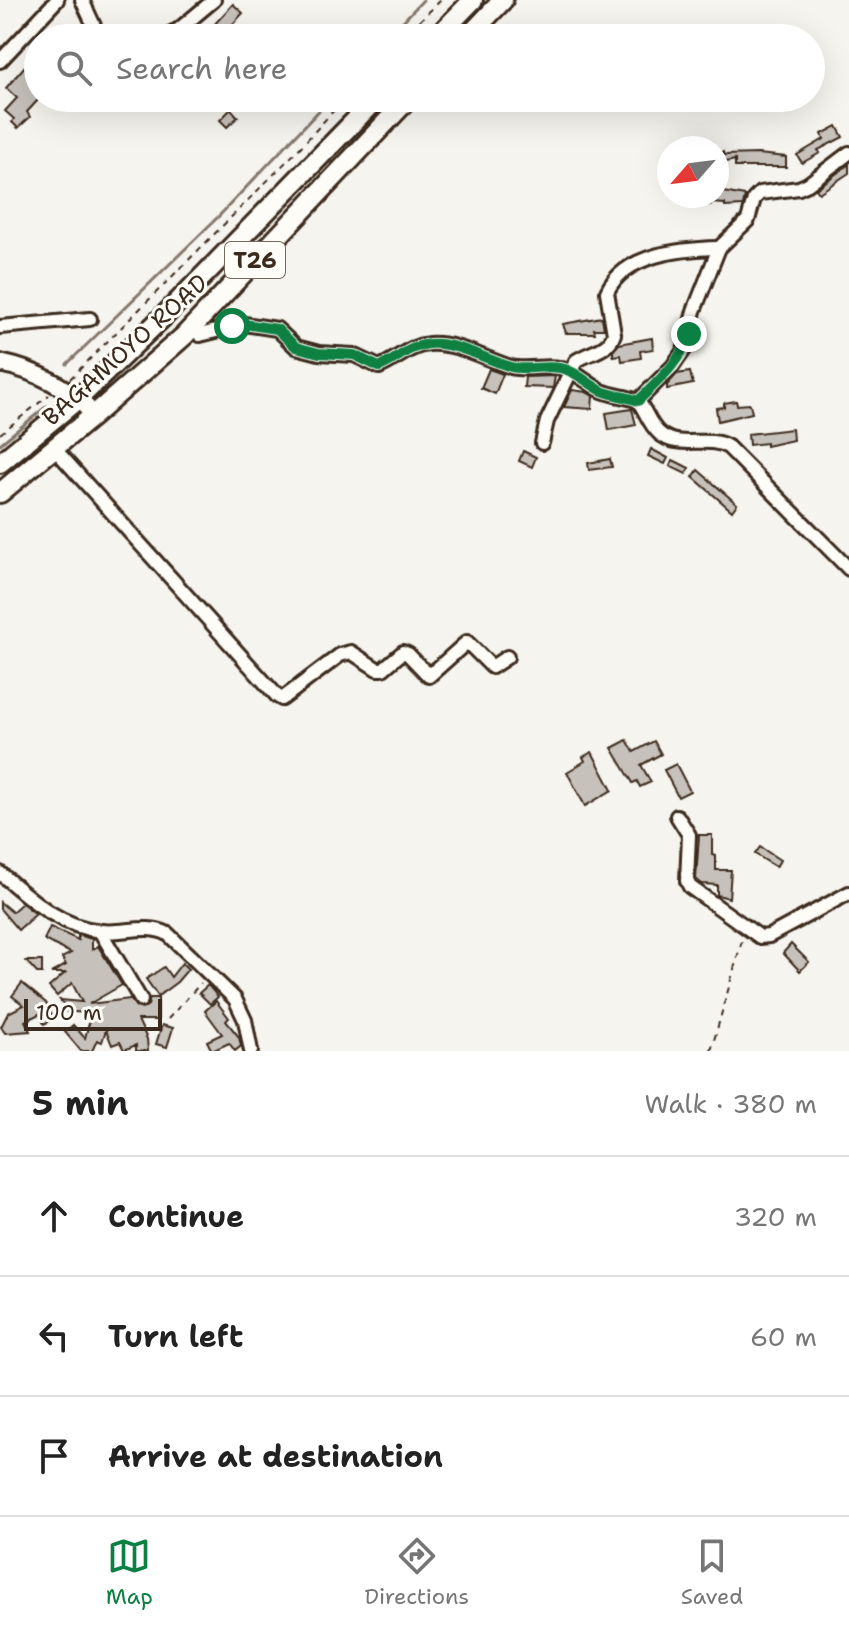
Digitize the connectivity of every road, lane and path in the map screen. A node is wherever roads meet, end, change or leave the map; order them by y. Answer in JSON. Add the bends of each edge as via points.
{"nodes":[{"id":1,"x":57,"y":0,"type":"edge"},
{"id":2,"x":82,"y":0,"type":"edge"},
{"id":3,"x":214,"y":0,"type":"edge"},
{"id":4,"x":441,"y":0,"type":"edge"},
{"id":5,"x":473,"y":0,"type":"edge"},
{"id":6,"x":503,"y":0,"type":"edge"},
{"id":7,"x":35,"y":24,"type":"edge"},
{"id":8,"x":93,"y":24,"type":"edge"},
{"id":9,"x":185,"y":24,"type":"edge"},
{"id":10,"x":416,"y":24,"type":"edge"},
{"id":11,"x":450,"y":24,"type":"edge"},
{"id":12,"x":480,"y":24,"type":"edge"},
{"id":13,"x":24,"y":35,"type":"edge"},
{"id":14,"x":0,"y":61,"type":"edge"},
{"id":15,"x":332,"y":112,"type":"edge"},
{"id":16,"x":363,"y":112,"type":"edge"},
{"id":17,"x":396,"y":112,"type":"edge"},
{"id":18,"x":849,"y":153,"type":"edge"},
{"id":19,"x":719,"y":248,"type":"junction"},
{"id":20,"x":90,"y":319,"type":"dead end"},
{"id":21,"x":0,"y":327,"type":"edge"},
{"id":22,"x":200,"y":335,"type":"dead end"},
{"id":23,"x":0,"y":363,"type":"edge"},
{"id":24,"x":570,"y":371,"type":"junction"},
{"id":25,"x":63,"y":386,"type":"junction"},
{"id":26,"x":79,"y":398,"type":"junction"},
{"id":27,"x":638,"y":401,"type":"junction"},
{"id":28,"x":94,"y":415,"type":"junction"},
{"id":29,"x":0,"y":434,"type":"edge"},
{"id":30,"x":542,"y":443,"type":"dead end"},
{"id":31,"x":54,"y":448,"type":"junction"},
{"id":32,"x":0,"y":463,"type":"edge"},
{"id":33,"x":0,"y":493,"type":"edge"},
{"id":34,"x":849,"y":569,"type":"edge"},
{"id":35,"x":507,"y":657,"type":"dead end"},
{"id":36,"x":677,"y":816,"type":"dead end"},
{"id":37,"x":0,"y":873,"type":"edge"},
{"id":38,"x":849,"y":893,"type":"edge"},
{"id":39,"x":745,"y":927,"type":"junction"},
{"id":40,"x":100,"y":931,"type":"junction"},
{"id":41,"x":211,"y":974,"type":"junction"},
{"id":42,"x":141,"y":1000,"type":"dead end"},
{"id":43,"x":168,"y":1019,"type":"dead end"},
{"id":44,"x":251,"y":1051,"type":"edge"},
{"id":45,"x":711,"y":1051,"type":"edge"}],
"edges":[{"from":1,"to":7,"type":"street"},
{"from":2,"to":8,"type":"street"},
{"from":3,"to":9,"type":"street"},
{"from":4,"to":10,"type":"path"},
{"from":5,"to":11,"type":"highway"},
{"from":6,"to":12,"type":"highway"},
{"from":13,"to":14,"type":"street"},
{"from":15,"to":25,"type":"path"},
{"from":16,"to":26,"type":"highway","name":"BAGAMOYO ROAD","number":"T26"},
{"from":17,"to":28,"type":"highway","name":"BAGAMOYO ROAD","number":"T26","via":[[184,336]]},
{"from":18,"to":19,"type":"street","via":[[808,184],[760,193],[748,220]]},
{"from":19,"to":24,"type":"street","via":[[672,250],[620,276],[607,292],[612,341],[579,358]]},
{"from":19,"to":27,"type":"street","via":[[684,350]]},
{"from":20,"to":21,"type":"street"},
{"from":22,"to":24,"type":"street","via":[[244,324],[277,329],[296,347],[354,355],[379,367],[406,350],[443,344],[515,368]]},
{"from":23,"to":25,"type":"main road"},
{"from":24,"to":27,"type":"street","via":[[605,392]]},
{"from":24,"to":30,"type":"street"},
{"from":25,"to":26,"type":"main road"},
{"from":25,"to":29,"type":"path"},
{"from":26,"to":28,"type":"main road"},
{"from":26,"to":32,"type":"highway","name":"BAGAMOYO ROAD","number":"T26"},
{"from":27,"to":34,"type":"street","via":[[666,438],[728,447]]},
{"from":28,"to":31,"type":"highway","name":"BAGAMOYO ROAD","number":"T26"},
{"from":31,"to":33,"type":"highway","name":"BAGAMOYO ROAD","number":"T26"},
{"from":31,"to":35,"type":"street","via":[[282,699],[351,652],[383,669],[403,652],[429,676],[467,642],[492,667]]},
{"from":36,"to":39,"type":"street","via":[[689,835],[690,887]]},
{"from":37,"to":40,"type":"street","via":[[61,920]]},
{"from":38,"to":39,"type":"street","via":[[769,936],[760,937]]},
{"from":39,"to":45,"type":"path"},
{"from":40,"to":41,"type":"street","via":[[158,929]]},
{"from":40,"to":42,"type":"street"},
{"from":41,"to":43,"type":"path"},
{"from":41,"to":44,"type":"street","via":[[242,1012]]}]}
